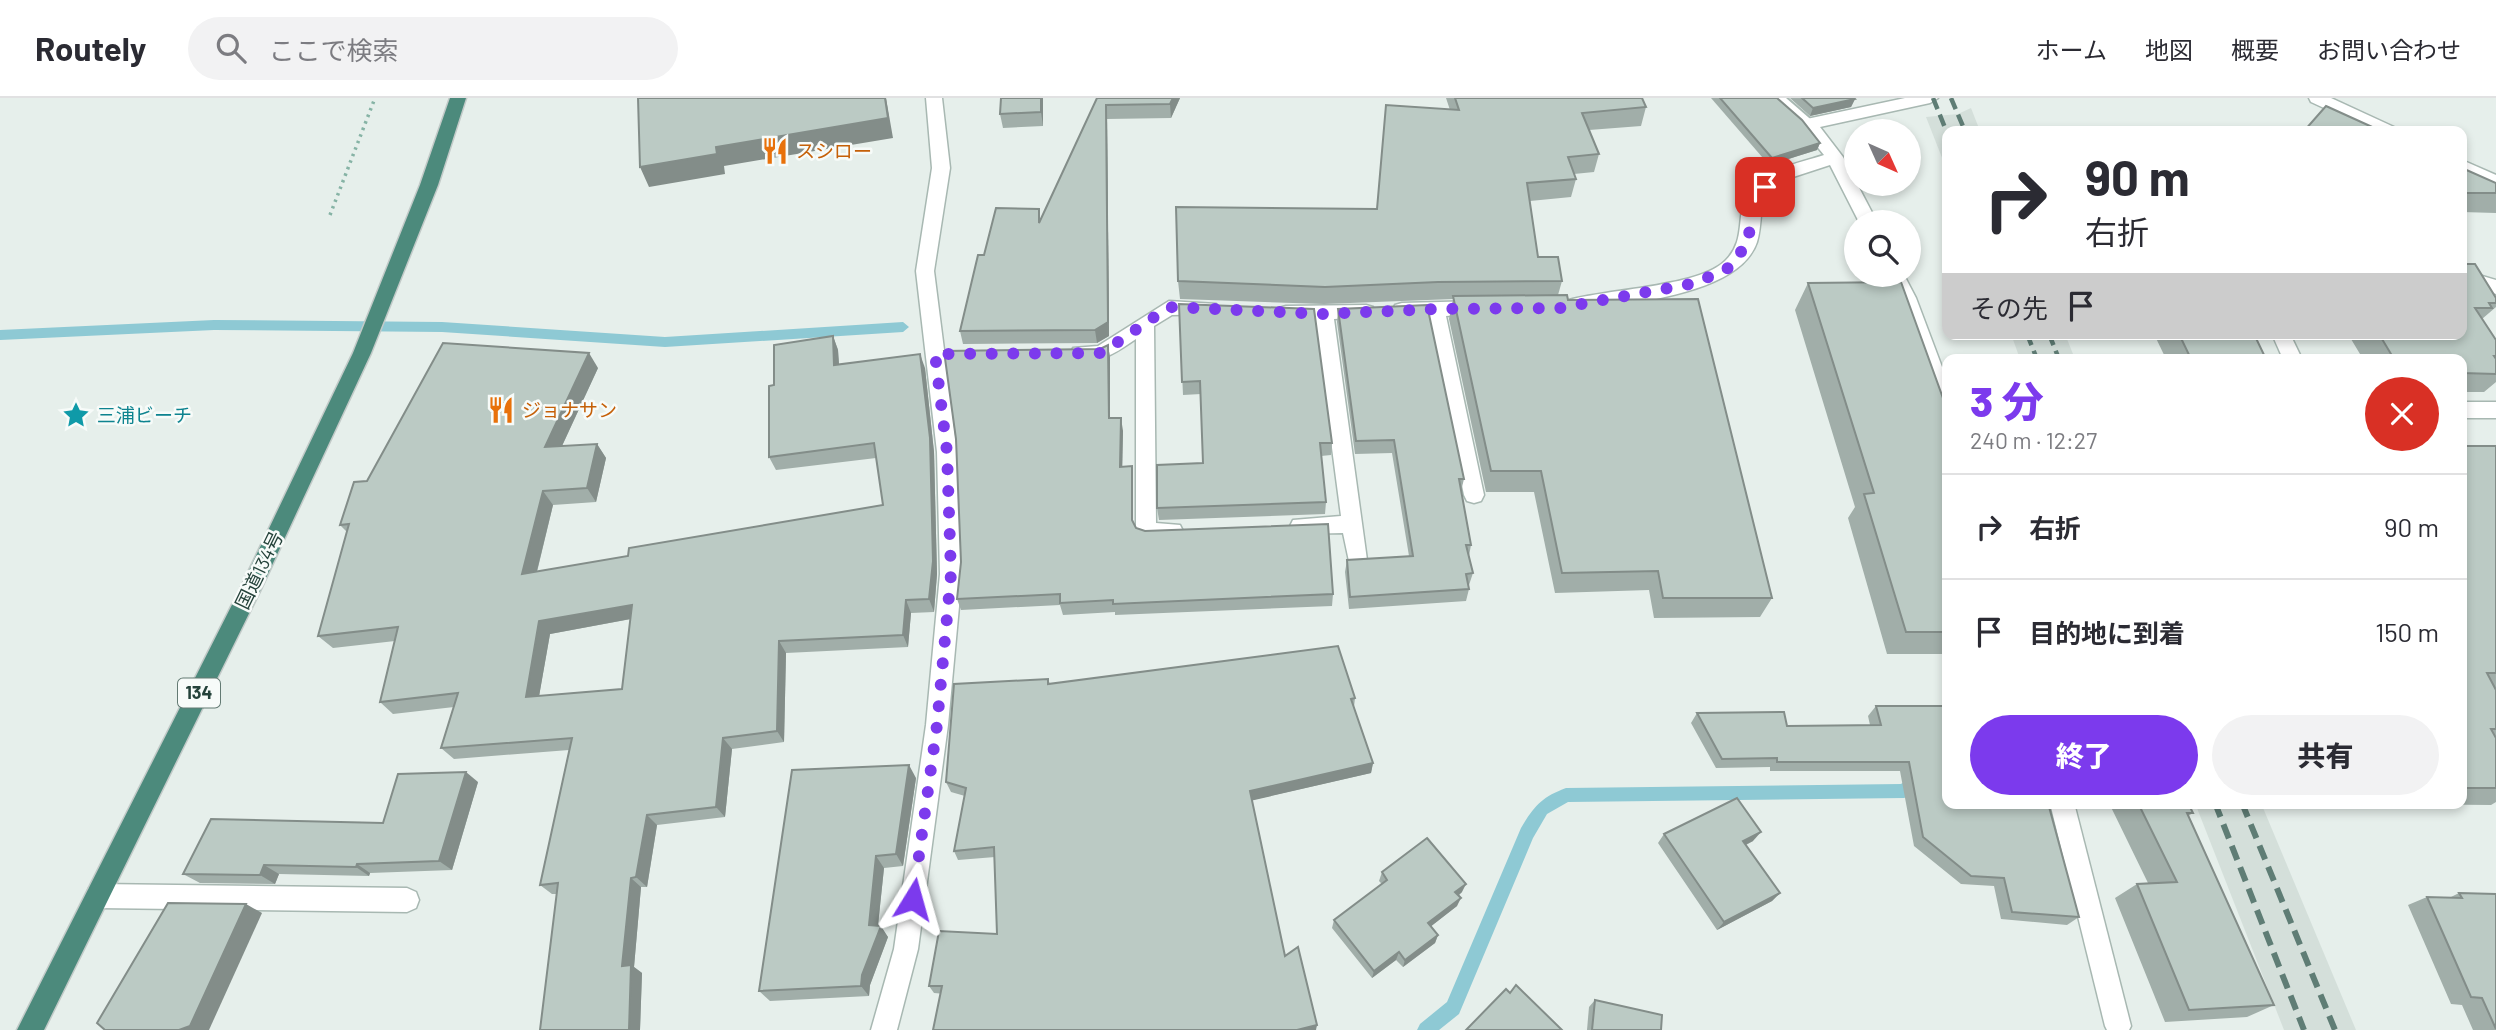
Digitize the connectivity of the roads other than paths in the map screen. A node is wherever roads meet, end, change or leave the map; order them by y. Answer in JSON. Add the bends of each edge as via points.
{"nodes":[{"id":1,"x":458,"y":98,"type":"edge"},
{"id":2,"x":934,"y":98,"type":"edge"},
{"id":3,"x":1777,"y":98,"type":"edge"},
{"id":4,"x":1930,"y":98,"type":"edge"},
{"id":5,"x":2317,"y":98,"type":"edge"},
{"id":6,"x":1808,"y":124,"type":"junction"},
{"id":7,"x":2377,"y":126,"type":"edge"},
{"id":8,"x":1835,"y":157,"type":"junction"},
{"id":9,"x":2467,"y":168,"type":"edge"},
{"id":10,"x":2496,"y":182,"type":"edge"},
{"id":11,"x":1862,"y":210,"type":"edge"},
{"id":12,"x":2467,"y":278,"type":"edge"},
{"id":13,"x":1901,"y":287,"type":"edge"},
{"id":14,"x":2496,"y":287,"type":"edge"},
{"id":15,"x":1490,"y":308,"type":"edge"},
{"id":16,"x":1560,"y":308,"type":"edge"},
{"id":17,"x":1435,"y":309,"type":"junction"},
{"id":18,"x":1234,"y":310,"type":"edge"},
{"id":19,"x":1273,"y":312,"type":"edge"},
{"id":20,"x":1324,"y":314,"type":"junction"},
{"id":21,"x":1145,"y":323,"type":"junction"},
{"id":22,"x":958,"y":352,"type":"edge"},
{"id":23,"x":1063,"y":353,"type":"edge"},
{"id":24,"x":935,"y":354,"type":"junction"},
{"id":25,"x":1942,"y":394,"type":"edge"},
{"id":26,"x":2467,"y":410,"type":"edge"},
{"id":27,"x":2496,"y":410,"type":"edge"},
{"id":28,"x":1474,"y":495,"type":"dead end"},
{"id":29,"x":1352,"y":524,"type":"junction"},
{"id":30,"x":1283,"y":527,"type":"edge"},
{"id":31,"x":1187,"y":530,"type":"edge"},
{"id":32,"x":1357,"y":560,"type":"edge"},
{"id":33,"x":2063,"y":809,"type":"edge"},
{"id":34,"x":98,"y":896,"type":"junction"},
{"id":35,"x":407,"y":900,"type":"dead end"},
{"id":36,"x":2118,"y":1029,"type":"edge"},
{"id":37,"x":30,"y":1030,"type":"edge"},
{"id":38,"x":884,"y":1030,"type":"edge"}],
"edges":[{"from":1,"to":34,"type":"highway","name":"国道134号","number":"134","via":[[429,185],[362,353]]},
{"from":2,"to":24,"type":"street","via":[[941,168],[925,271]]},
{"from":3,"to":6,"type":"lane"},
{"from":4,"to":6,"type":"street"},
{"from":5,"to":7,"type":"street"},
{"from":6,"to":8,"type":"street"},
{"from":8,"to":11,"type":"street"},
{"from":8,"to":16,"type":"street","via":[[1775,177],[1754,196],[1748,242],[1730,267],[1696,283]]},
{"from":9,"to":10,"type":"street"},
{"from":12,"to":14,"type":"street"},
{"from":13,"to":25,"type":"street"},
{"from":15,"to":17,"type":"street"},
{"from":17,"to":20,"type":"street"},
{"from":17,"to":28,"type":"street"},
{"from":18,"to":21,"type":"street","via":[[1169,307]]},
{"from":19,"to":20,"type":"street"},
{"from":20,"to":29,"type":"street"},
{"from":21,"to":23,"type":"street","via":[[1102,353]]},
{"from":21,"to":31,"type":"street","via":[[1146,531]]},
{"from":22,"to":24,"type":"street"},
{"from":24,"to":38,"type":"street","via":[[947,452],[951,574],[937,725],[908,936]]},
{"from":26,"to":27,"type":"street"},
{"from":29,"to":30,"type":"street"},
{"from":29,"to":32,"type":"street"},
{"from":33,"to":36,"type":"street"},
{"from":34,"to":35,"type":"street"},
{"from":34,"to":37,"type":"highway","name":"国道134号","number":"134"}]}
